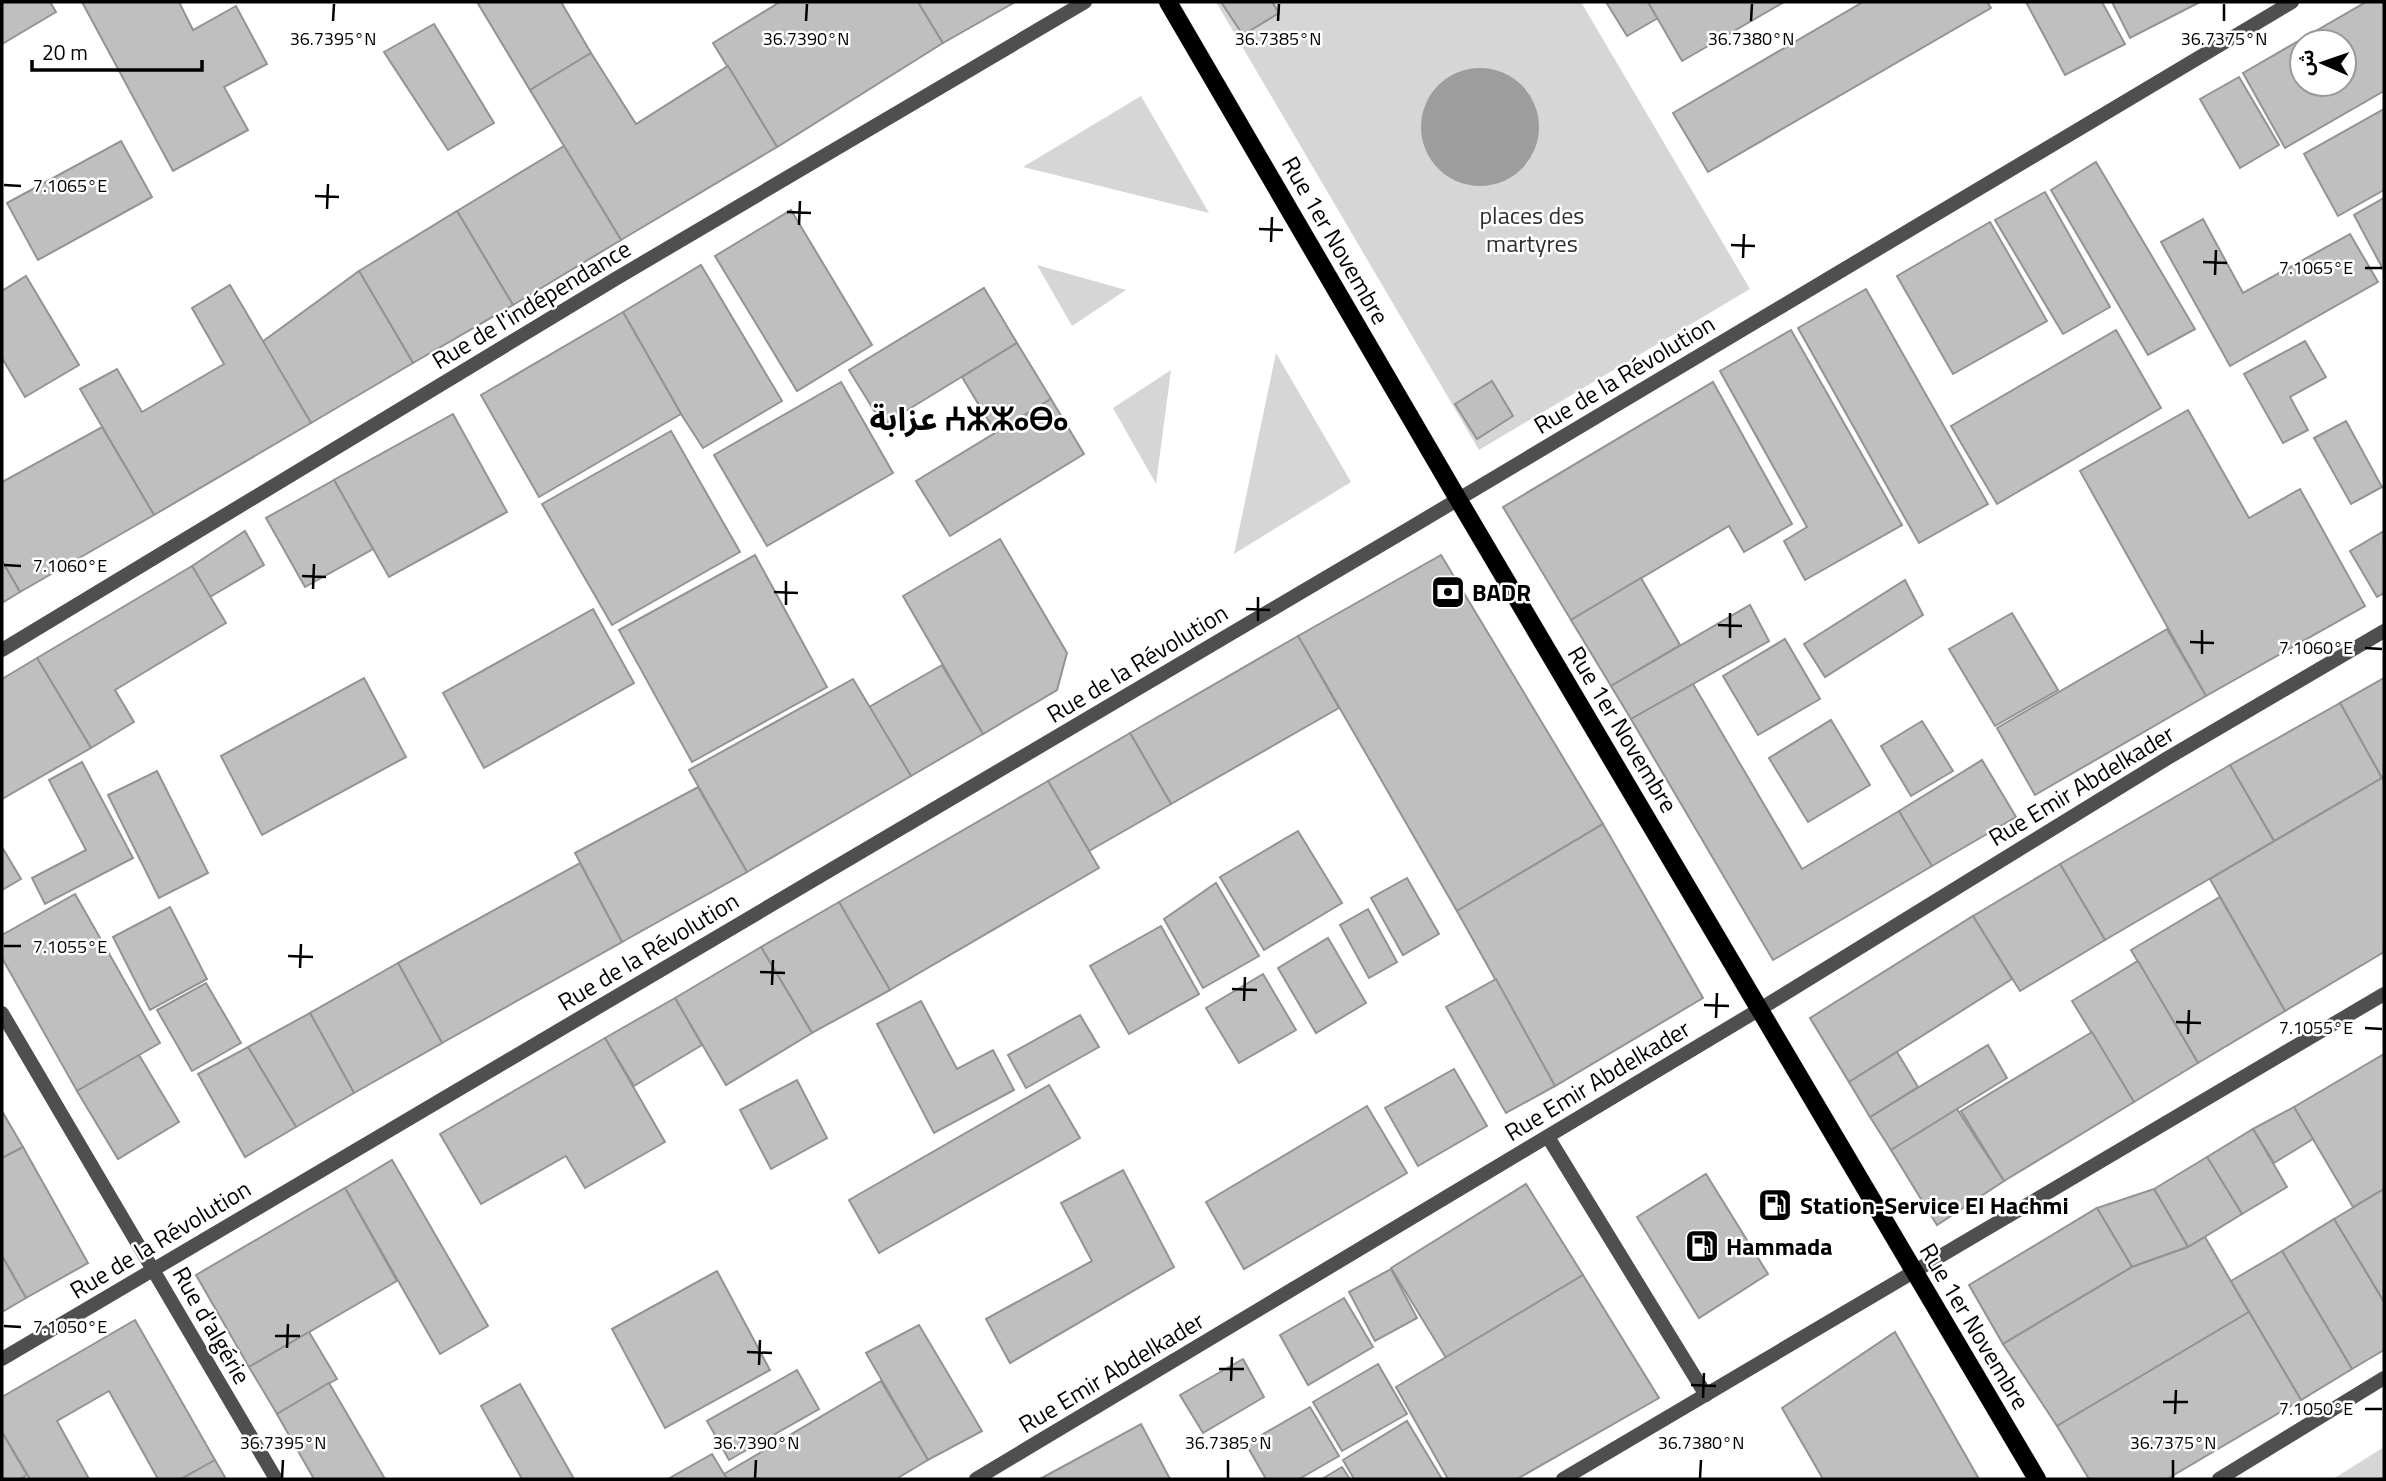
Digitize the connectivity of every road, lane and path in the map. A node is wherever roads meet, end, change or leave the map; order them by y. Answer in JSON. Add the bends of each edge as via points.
{"nodes":[{"id":1,"x":1086,"y":2,"type":"edge"},
{"id":2,"x":1168,"y":2,"type":"edge"},
{"id":3,"x":2292,"y":2,"type":"edge"},
{"id":4,"x":1458,"y":499,"type":"junction"},
{"id":5,"x":2384,"y":631,"type":"edge"},
{"id":6,"x":2,"y":649,"type":"edge"},
{"id":7,"x":2384,"y":994,"type":"edge"},
{"id":8,"x":1760,"y":1009,"type":"junction"},
{"id":9,"x":2,"y":1013,"type":"edge"},
{"id":10,"x":1548,"y":1137,"type":"junction"},
{"id":11,"x":153,"y":1270,"type":"junction"},
{"id":12,"x":1914,"y":1271,"type":"junction"},
{"id":13,"x":2,"y":1359,"type":"edge"},
{"id":14,"x":2384,"y":1378,"type":"edge"},
{"id":15,"x":1706,"y":1395,"type":"junction"},
{"id":16,"x":276,"y":1479,"type":"edge"},
{"id":17,"x":976,"y":1479,"type":"edge"},
{"id":18,"x":1563,"y":1479,"type":"edge"},
{"id":19,"x":2037,"y":1479,"type":"edge"},
{"id":20,"x":2219,"y":1479,"type":"edge"}],
"edges":[{"from":1,"to":6,"type":"street","name":"Rue de l'indépendance"},
{"from":2,"to":4,"type":"main road","name":"Rue 1er Novembre"},
{"from":3,"to":4,"type":"street","name":"Rue de la Révolution"},
{"from":4,"to":8,"type":"main road","name":"Rue 1er Novembre"},
{"from":4,"to":11,"type":"street","name":"Rue de la Révolution"},
{"from":5,"to":8,"type":"street","name":"Rue Emir Abdelkader"},
{"from":7,"to":12,"type":"street"},
{"from":8,"to":10,"type":"street","name":"Rue Emir Abdelkader"},
{"from":8,"to":12,"type":"main road","name":"Rue 1er Novembre"},
{"from":9,"to":11,"type":"street","name":"Rue d'algérie"},
{"from":10,"to":15,"type":"street"},
{"from":10,"to":17,"type":"street","name":"Rue Emir Abdelkader"},
{"from":11,"to":13,"type":"street","name":"Rue de la Révolution"},
{"from":11,"to":16,"type":"street","name":"Rue d'algérie"},
{"from":12,"to":15,"type":"street"},
{"from":12,"to":19,"type":"main road","name":"Rue 1er Novembre"},
{"from":14,"to":20,"type":"street"},
{"from":15,"to":18,"type":"street"}]}
